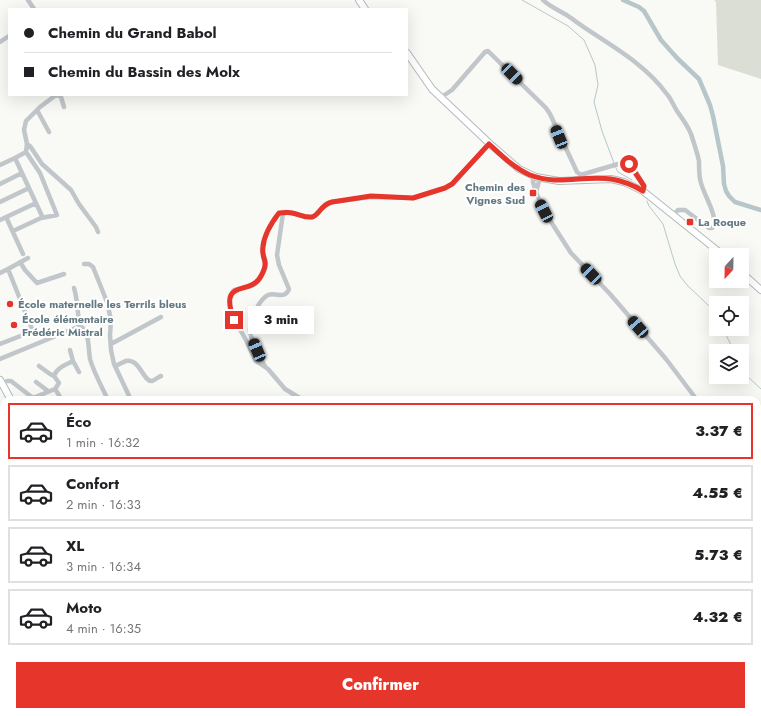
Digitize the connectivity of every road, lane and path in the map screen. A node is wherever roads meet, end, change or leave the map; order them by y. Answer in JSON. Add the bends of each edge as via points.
{"nodes":[{"id":1,"x":543,"y":0,"type":"edge"},
{"id":2,"x":408,"y":54,"type":"edge"},
{"id":3,"x":55,"y":96,"type":"edge"},
{"id":4,"x":58,"y":96,"type":"edge"},
{"id":5,"x":440,"y":98,"type":"junction"},
{"id":6,"x":64,"y":107,"type":"dead end"},
{"id":7,"x":37,"y":110,"type":"junction"},
{"id":8,"x":49,"y":132,"type":"dead end"},
{"id":9,"x":27,"y":144,"type":"junction"},
{"id":10,"x":489,"y":144,"type":"junction"},
{"id":11,"x":26,"y":152,"type":"junction"},
{"id":12,"x":15,"y":158,"type":"junction"},
{"id":13,"x":0,"y":165,"type":"edge"},
{"id":14,"x":22,"y":173,"type":"junction"},
{"id":15,"x":537,"y":177,"type":"junction"},
{"id":16,"x":0,"y":184,"type":"edge"},
{"id":17,"x":29,"y":188,"type":"junction"},
{"id":18,"x":643,"y":191,"type":"junction"},
{"id":19,"x":0,"y":202,"type":"edge"},
{"id":20,"x":36,"y":203,"type":"junction"},
{"id":21,"x":283,"y":213,"type":"junction"},
{"id":22,"x":674,"y":215,"type":"junction"},
{"id":23,"x":6,"y":217,"type":"junction"},
{"id":24,"x":41,"y":218,"type":"junction"},
{"id":25,"x":0,"y":220,"type":"edge"},
{"id":26,"x":13,"y":231,"type":"junction"},
{"id":27,"x":98,"y":232,"type":"dead end"},
{"id":28,"x":714,"y":248,"type":"edge"},
{"id":29,"x":23,"y":254,"type":"dead end"},
{"id":30,"x":28,"y":258,"type":"dead end"},
{"id":31,"x":20,"y":262,"type":"junction"},
{"id":32,"x":84,"y":264,"type":"dead end"},
{"id":33,"x":8,"y":269,"type":"junction"},
{"id":34,"x":0,"y":273,"type":"edge"},
{"id":35,"x":64,"y":274,"type":"dead end"},
{"id":36,"x":749,"y":279,"type":"edge"},
{"id":37,"x":74,"y":288,"type":"dead end"},
{"id":38,"x":761,"y":290,"type":"edge"},
{"id":39,"x":161,"y":317,"type":"dead end"},
{"id":40,"x":80,"y":326,"type":"junction"},
{"id":41,"x":0,"y":344,"type":"edge"},
{"id":42,"x":110,"y":344,"type":"junction"},
{"id":43,"x":70,"y":350,"type":"dead end"},
{"id":44,"x":0,"y":359,"type":"edge"},
{"id":45,"x":73,"y":360,"type":"junction"},
{"id":46,"x":39,"y":366,"type":"dead end"},
{"id":47,"x":115,"y":366,"type":"junction"},
{"id":48,"x":268,"y":369,"type":"junction"},
{"id":49,"x":78,"y":372,"type":"dead end"},
{"id":50,"x":54,"y":376,"type":"junction"},
{"id":51,"x":161,"y":376,"type":"dead end"},
{"id":52,"x":3,"y":381,"type":"edge"},
{"id":53,"x":36,"y":382,"type":"dead end"},
{"id":54,"x":55,"y":389,"type":"junction"},
{"id":55,"x":48,"y":391,"type":"junction"},
{"id":56,"x":9,"y":396,"type":"edge"},
{"id":57,"x":27,"y":396,"type":"edge"},
{"id":58,"x":37,"y":396,"type":"edge"},
{"id":59,"x":59,"y":396,"type":"edge"},
{"id":60,"x":106,"y":396,"type":"edge"},
{"id":61,"x":129,"y":396,"type":"edge"},
{"id":62,"x":296,"y":396,"type":"edge"},
{"id":63,"x":694,"y":396,"type":"edge"}],
"edges":[{"from":1,"to":22,"type":"street","via":[[616,48],[649,74],[667,93],[684,120],[691,133],[702,186],[712,208],[715,225],[712,228],[707,227],[685,210],[678,210]]},
{"from":2,"to":5,"type":"main road"},
{"from":3,"to":7,"type":"street"},
{"from":4,"to":6,"type":"street"},
{"from":5,"to":10,"type":"main road"},
{"from":5,"to":18,"type":"street","via":[[452,90],[488,51],[546,108],[576,172],[580,175],[625,162],[644,186]]},
{"from":7,"to":8,"type":"street"},
{"from":7,"to":9,"type":"street","via":[[28,117],[24,125]]},
{"from":9,"to":11,"type":"street"},
{"from":9,"to":27,"type":"street","via":[[42,164],[71,190]]},
{"from":10,"to":15,"type":"main road","via":[[519,170]]},
{"from":10,"to":21,"type":"street","via":[[452,184],[445,188],[413,198],[371,196],[332,202],[310,217]]},
{"from":11,"to":12,"type":"street"},
{"from":11,"to":24,"type":"street","via":[[40,173],[57,213],[55,216]]},
{"from":12,"to":13,"type":"street"},
{"from":12,"to":14,"type":"street"},
{"from":14,"to":16,"type":"street"},
{"from":14,"to":17,"type":"street"},
{"from":15,"to":18,"type":"main road","via":[[558,181],[611,179]]},
{"from":15,"to":63,"type":"street","via":[[533,182],[544,211],[571,253],[666,359]]},
{"from":17,"to":19,"type":"street"},
{"from":17,"to":20,"type":"street"},
{"from":18,"to":22,"type":"main road"},
{"from":20,"to":23,"type":"street"},
{"from":20,"to":24,"type":"street"},
{"from":21,"to":48,"type":"street","via":[[277,255],[288,284],[288,293],[284,296],[272,294],[263,298],[251,321],[250,331]]},
{"from":21,"to":48,"type":"street","via":[[279,213],[274,219],[265,238],[262,247],[266,262],[259,279],[251,286],[234,290],[230,299],[234,320],[256,361]]},
{"from":22,"to":28,"type":"main road"},
{"from":23,"to":25,"type":"street"},
{"from":23,"to":26,"type":"street"},
{"from":24,"to":26,"type":"street"},
{"from":26,"to":29,"type":"street"},
{"from":30,"to":31,"type":"street"},
{"from":31,"to":33,"type":"street"},
{"from":31,"to":35,"type":"street","via":[[37,283]]},
{"from":32,"to":42,"type":"street","via":[[93,267],[107,302],[111,320]]},
{"from":33,"to":34,"type":"street"},
{"from":33,"to":41,"type":"street","via":[[32,329],[31,332]]},
{"from":36,"to":38,"type":"main road"},
{"from":37,"to":40,"type":"street"},
{"from":39,"to":42,"type":"street"},
{"from":40,"to":44,"type":"street"},
{"from":40,"to":60,"type":"street","via":[[85,330],[90,360]]},
{"from":42,"to":47,"type":"street"},
{"from":43,"to":45,"type":"street"},
{"from":45,"to":49,"type":"street"},
{"from":45,"to":50,"type":"street","via":[[58,368]]},
{"from":46,"to":50,"type":"street"},
{"from":47,"to":51,"type":"street","via":[[131,361],[140,367],[147,379],[152,381]]},
{"from":47,"to":61,"type":"street"},
{"from":48,"to":62,"type":"street","via":[[285,389]]},
{"from":50,"to":54,"type":"street","via":[[59,383]]},
{"from":52,"to":56,"type":"main road"},
{"from":52,"to":57,"type":"street","via":[[10,381]]},
{"from":53,"to":55,"type":"street"},
{"from":54,"to":55,"type":"street"},
{"from":54,"to":59,"type":"street"},
{"from":55,"to":58,"type":"street"}]}
